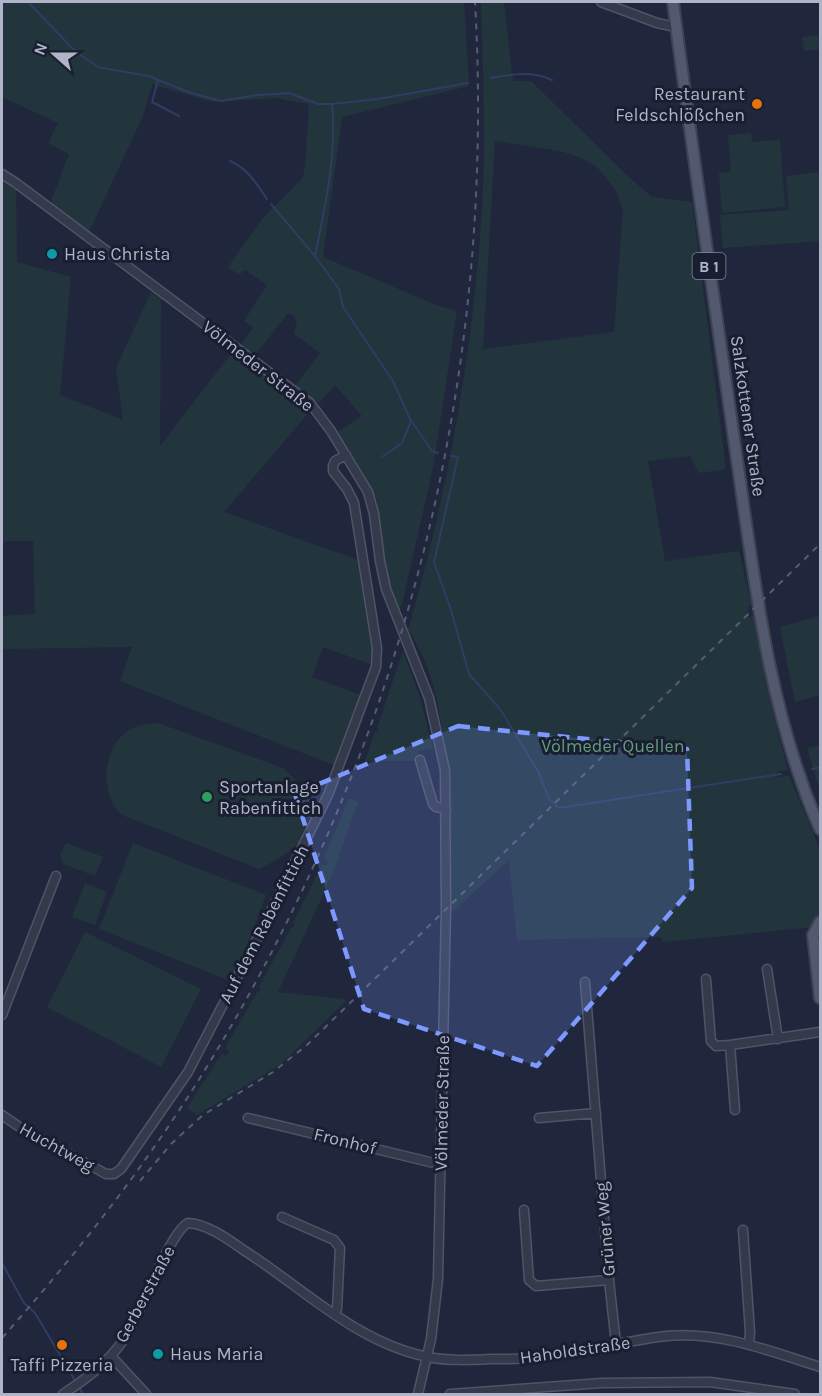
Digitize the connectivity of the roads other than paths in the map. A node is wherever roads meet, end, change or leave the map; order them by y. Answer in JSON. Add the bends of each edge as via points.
{"nodes":[{"id":1,"x":601,"y":2,"type":"edge"},
{"id":2,"x":673,"y":2,"type":"edge"},
{"id":3,"x":676,"y":27,"type":"junction"},
{"id":4,"x":2,"y":174,"type":"edge"},
{"id":5,"x":346,"y":455,"type":"junction"},
{"id":6,"x":420,"y":760,"type":"dead end"},
{"id":7,"x":446,"y":809,"type":"junction"},
{"id":8,"x":820,"y":829,"type":"edge"},
{"id":9,"x":56,"y":876,"type":"dead end"},
{"id":10,"x":820,"y":922,"type":"edge"},
{"id":11,"x":767,"y":969,"type":"dead end"},
{"id":12,"x":706,"y":979,"type":"dead end"},
{"id":13,"x":585,"y":982,"type":"dead end"},
{"id":14,"x":820,"y":998,"type":"edge"},
{"id":15,"x":2,"y":1015,"type":"edge"},
{"id":16,"x":820,"y":1032,"type":"edge"},
{"id":17,"x":778,"y":1039,"type":"junction"},
{"id":18,"x":730,"y":1046,"type":"junction"},
{"id":19,"x":735,"y":1110,"type":"dead end"},
{"id":20,"x":596,"y":1113,"type":"junction"},
{"id":21,"x":2,"y":1115,"type":"edge"},
{"id":22,"x":248,"y":1118,"type":"dead end"},
{"id":23,"x":539,"y":1118,"type":"dead end"},
{"id":24,"x":441,"y":1165,"type":"junction"},
{"id":25,"x":114,"y":1174,"type":"joint"},
{"id":26,"x":524,"y":1210,"type":"dead end"},
{"id":27,"x":282,"y":1217,"type":"dead end"},
{"id":28,"x":201,"y":1225,"type":"joint"},
{"id":29,"x":743,"y":1230,"type":"dead end"},
{"id":30,"x":609,"y":1280,"type":"junction"},
{"id":31,"x":334,"y":1314,"type":"junction"},
{"id":32,"x":616,"y":1344,"type":"junction"},
{"id":33,"x":748,"y":1344,"type":"junction"},
{"id":34,"x":111,"y":1356,"type":"junction"},
{"id":35,"x":428,"y":1357,"type":"junction"},
{"id":36,"x":820,"y":1368,"type":"edge"},
{"id":37,"x":67,"y":1392,"type":"edge"},
{"id":38,"x":146,"y":1395,"type":"edge"},
{"id":39,"x":418,"y":1395,"type":"edge"},
{"id":40,"x":450,"y":1395,"type":"edge"},
{"id":41,"x":795,"y":1395,"type":"edge"}],
"edges":[{"from":1,"to":3,"type":"street"},
{"from":2,"to":3,"type":"main road","name":"Salzkottener Straße","number":"B 1"},
{"from":3,"to":8,"type":"main road","name":"Salzkottener Straße","number":"B 1","via":[[767,647],[788,741]]},
{"from":4,"to":5,"type":"street","name":"Völmeder Straße","via":[[300,395],[320,414]]},
{"from":5,"to":7,"type":"street","name":"Völmeder Straße","via":[[368,492],[386,589],[429,698],[445,770]]},
{"from":5,"to":25,"type":"street","name":"Auf dem Rabenfittich","via":[[335,461],[333,471],[354,503],[377,648],[376,667],[328,795],[213,1027],[155,1121]]},
{"from":6,"to":7,"type":"street","via":[[433,804]]},
{"from":7,"to":24,"type":"street","name":"Völmeder Straße"},
{"from":9,"to":15,"type":"street"},
{"from":10,"to":14,"type":"main road","via":[[813,935]]},
{"from":11,"to":17,"type":"street"},
{"from":12,"to":18,"type":"street","via":[[711,1041],[716,1046]]},
{"from":13,"to":20,"type":"street","name":"Grüner Weg"},
{"from":16,"to":17,"type":"street"},
{"from":17,"to":18,"type":"street"},
{"from":18,"to":19,"type":"street"},
{"from":20,"to":23,"type":"street"},
{"from":20,"to":30,"type":"street","name":"Grüner Weg"},
{"from":21,"to":25,"type":"street","name":"Huchtweg","via":[[106,1174]]},
{"from":22,"to":24,"type":"street","name":"Fronhof"},
{"from":24,"to":35,"type":"street","name":"Völmeder Straße","via":[[438,1279]]},
{"from":26,"to":30,"type":"street","via":[[529,1280],[536,1286]]},
{"from":27,"to":31,"type":"street","via":[[334,1240],[340,1248],[338,1309]]},
{"from":28,"to":31,"type":"street","name":"Haholdstraße","via":[[276,1271]]},
{"from":28,"to":34,"type":"street","name":"Gerberstraße","via":[[188,1223],[180,1230],[134,1322]]},
{"from":29,"to":33,"type":"street"},
{"from":30,"to":32,"type":"street","name":"Grüner Weg"},
{"from":31,"to":35,"type":"street","name":"Haholdstraße","via":[[372,1337]]},
{"from":32,"to":33,"type":"street","name":"Haholdstraße","via":[[667,1336],[698,1336]]},
{"from":32,"to":35,"type":"street","name":"Haholdstraße","via":[[537,1358],[460,1361]]},
{"from":33,"to":36,"type":"street","name":"Haholdstraße"},
{"from":34,"to":37,"type":"street","name":"Gerberstraße"},
{"from":34,"to":38,"type":"street"},
{"from":35,"to":39,"type":"street","name":"Völmeder Straße"},
{"from":40,"to":41,"type":"street","via":[[602,1383],[699,1382]]}]}
